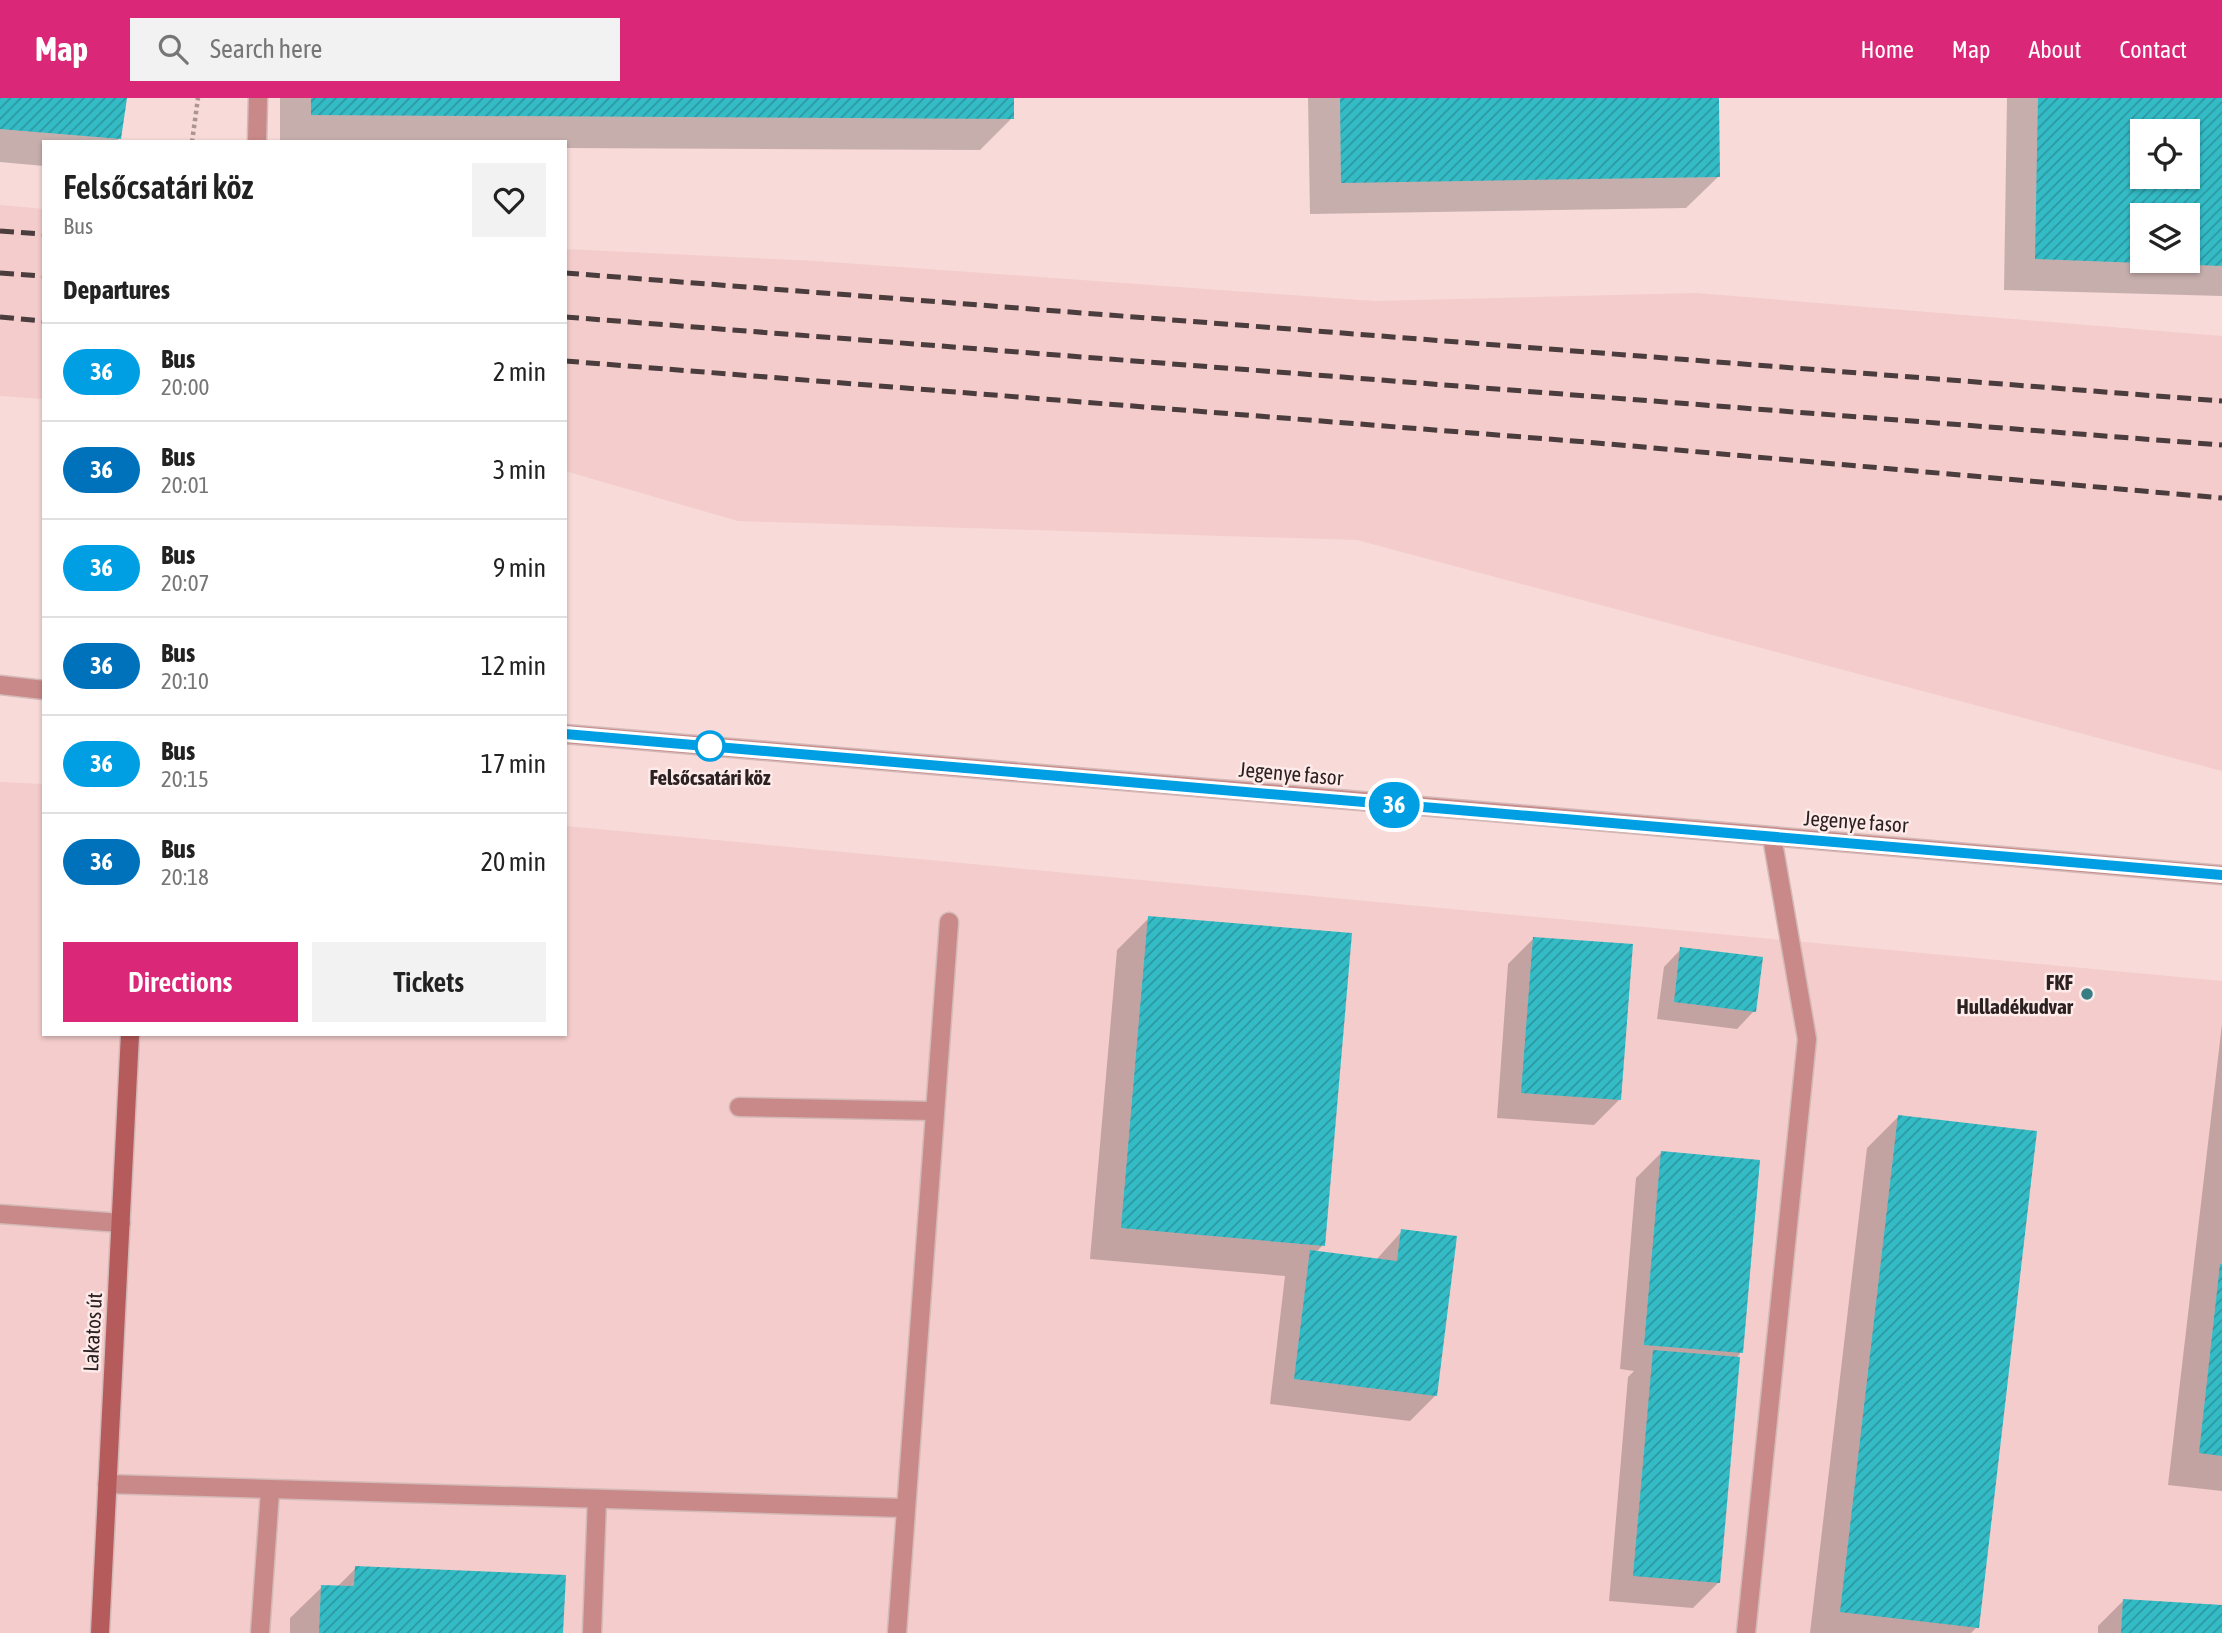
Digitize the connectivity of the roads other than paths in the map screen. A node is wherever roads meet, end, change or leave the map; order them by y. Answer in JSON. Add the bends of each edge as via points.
{"nodes":[{"id":1,"x":258,"y":98,"type":"edge"},
{"id":2,"x":257,"y":140,"type":"edge"},
{"id":3,"x":0,"y":685,"type":"edge"},
{"id":4,"x":42,"y":690,"type":"edge"},
{"id":5,"x":567,"y":734,"type":"edge"},
{"id":6,"x":1772,"y":837,"type":"junction"},
{"id":7,"x":2222,"y":875,"type":"edge"},
{"id":8,"x":949,"y":922,"type":"dead end"},
{"id":9,"x":130,"y":1036,"type":"edge"},
{"id":10,"x":739,"y":1107,"type":"dead end"},
{"id":11,"x":933,"y":1111,"type":"junction"},
{"id":12,"x":0,"y":1214,"type":"edge"},
{"id":13,"x":121,"y":1223,"type":"junction"},
{"id":14,"x":107,"y":1484,"type":"junction"},
{"id":15,"x":270,"y":1491,"type":"junction"},
{"id":16,"x":597,"y":1500,"type":"junction"},
{"id":17,"x":904,"y":1508,"type":"junction"},
{"id":18,"x":100,"y":1633,"type":"edge"},
{"id":19,"x":260,"y":1633,"type":"edge"},
{"id":20,"x":592,"y":1633,"type":"edge"},
{"id":21,"x":897,"y":1633,"type":"edge"},
{"id":22,"x":1746,"y":1633,"type":"edge"}],
"edges":[{"from":1,"to":2,"type":"street"},
{"from":3,"to":4,"type":"street"},
{"from":5,"to":6,"type":"street","name":"Jegenye fasor"},
{"from":6,"to":7,"type":"street","name":"Jegenye fasor"},
{"from":6,"to":22,"type":"street","via":[[1807,1039]]},
{"from":8,"to":11,"type":"street"},
{"from":9,"to":13,"type":"street","name":"Lakatos út"},
{"from":10,"to":11,"type":"street"},
{"from":11,"to":17,"type":"street"},
{"from":12,"to":13,"type":"street"},
{"from":13,"to":14,"type":"street","name":"Lakatos út"},
{"from":14,"to":15,"type":"street"},
{"from":14,"to":18,"type":"street","name":"Lakatos út"},
{"from":15,"to":16,"type":"street"},
{"from":15,"to":19,"type":"street"},
{"from":16,"to":17,"type":"street"},
{"from":16,"to":20,"type":"street"},
{"from":17,"to":21,"type":"street"}]}
